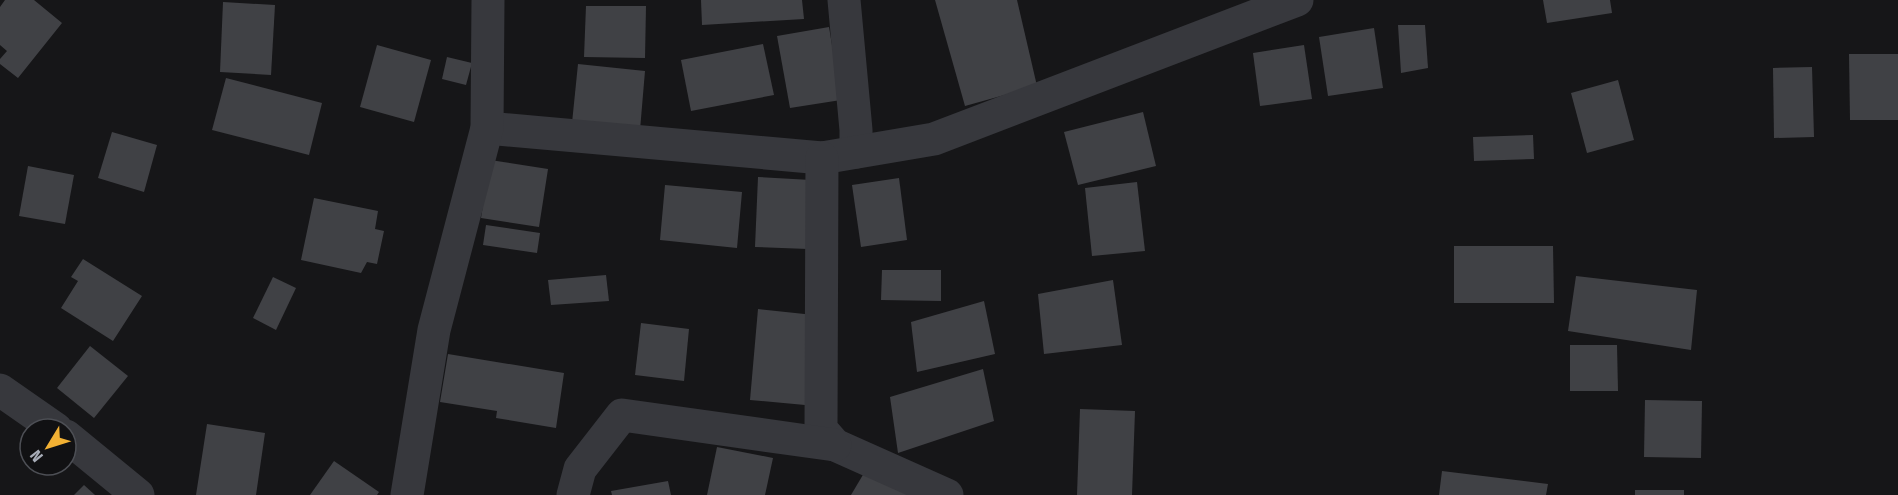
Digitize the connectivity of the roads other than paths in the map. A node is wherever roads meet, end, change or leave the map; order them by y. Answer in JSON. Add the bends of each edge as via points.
{"nodes":[{"id":1,"x":488,"y":0,"type":"edge"},
{"id":2,"x":844,"y":0,"type":"edge"},
{"id":3,"x":1297,"y":0,"type":"edge"},
{"id":4,"x":487,"y":128,"type":"junction"},
{"id":5,"x":856,"y":152,"type":"junction"},
{"id":6,"x":822,"y":158,"type":"junction"},
{"id":7,"x":0,"y":390,"type":"edge"},
{"id":8,"x":39,"y":417,"type":"edge"},
{"id":9,"x":835,"y":445,"type":"junction"},
{"id":10,"x":78,"y":446,"type":"edge"},
{"id":11,"x":138,"y":495,"type":"edge"},
{"id":12,"x":407,"y":495,"type":"edge"},
{"id":13,"x":573,"y":495,"type":"edge"},
{"id":14,"x":947,"y":495,"type":"edge"}],
"edges":[{"from":1,"to":4,"type":"street"},
{"from":2,"to":5,"type":"street"},
{"from":3,"to":5,"type":"street","via":[[934,139]]},
{"from":4,"to":6,"type":"street"},
{"from":4,"to":12,"type":"street","via":[[434,330]]},
{"from":5,"to":6,"type":"street"},
{"from":6,"to":9,"type":"street","via":[[821,429]]},
{"from":7,"to":8,"type":"street"},
{"from":9,"to":13,"type":"street","via":[[622,416],[580,469]]},
{"from":9,"to":14,"type":"street"},
{"from":10,"to":11,"type":"street"}]}
